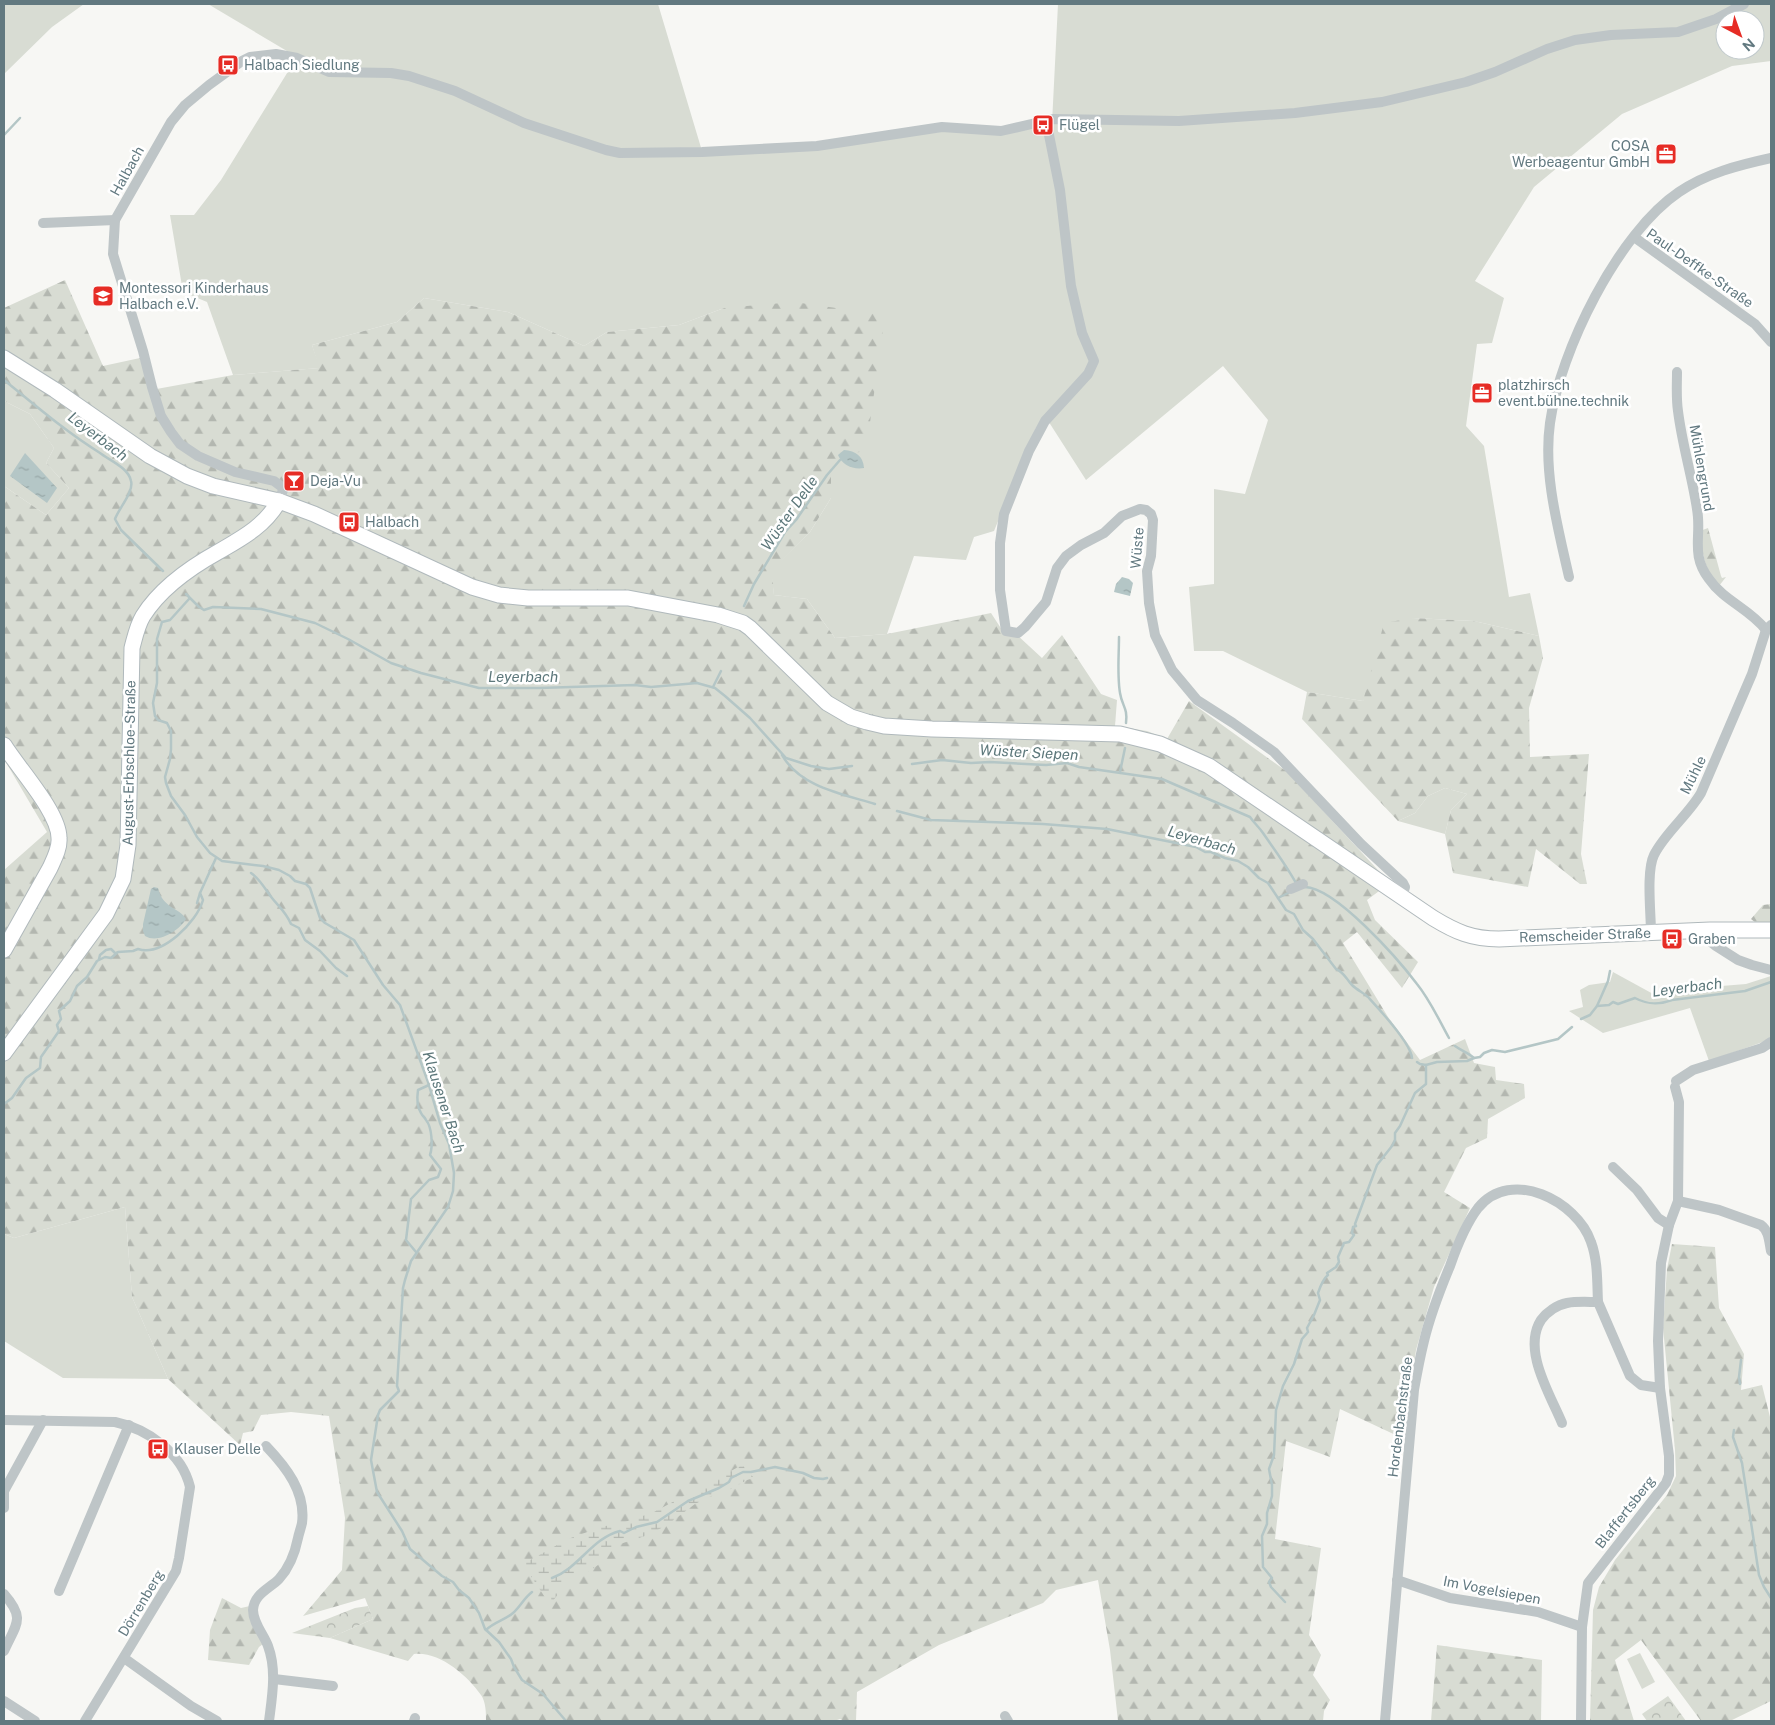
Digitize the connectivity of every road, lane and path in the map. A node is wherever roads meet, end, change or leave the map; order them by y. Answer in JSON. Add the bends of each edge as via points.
{"nodes":[{"id":1,"x":1744,"y":4,"type":"edge"},
{"id":2,"x":1046,"y":120,"type":"junction"},
{"id":3,"x":1771,"y":158,"type":"edge"},
{"id":4,"x":115,"y":220,"type":"junction"},
{"id":5,"x":43,"y":223,"type":"dead end"},
{"id":6,"x":1634,"y":237,"type":"junction"},
{"id":7,"x":1771,"y":342,"type":"edge"},
{"id":8,"x":4,"y":358,"type":"edge"},
{"id":9,"x":1677,"y":372,"type":"dead end"},
{"id":10,"x":279,"y":501,"type":"junction"},
{"id":11,"x":1569,"y":577,"type":"dead end"},
{"id":12,"x":1769,"y":628,"type":"edge"},
{"id":13,"x":4,"y":745,"type":"edge"},
{"id":14,"x":1303,"y":884,"type":"dead end"},
{"id":15,"x":1291,"y":889,"type":"dead end"},
{"id":16,"x":1402,"y":897,"type":"junction"},
{"id":17,"x":1710,"y":930,"type":"junction"},
{"id":18,"x":1771,"y":930,"type":"edge"},
{"id":19,"x":1651,"y":933,"type":"junction"},
{"id":20,"x":4,"y":950,"type":"edge"},
{"id":21,"x":1771,"y":970,"type":"edge"},
{"id":22,"x":1771,"y":1042,"type":"edge"},
{"id":23,"x":4,"y":1053,"type":"edge"},
{"id":24,"x":1613,"y":1167,"type":"dead end"},
{"id":25,"x":1678,"y":1201,"type":"junction"},
{"id":26,"x":1669,"y":1225,"type":"junction"},
{"id":27,"x":1771,"y":1251,"type":"edge"},
{"id":28,"x":1598,"y":1302,"type":"junction"},
{"id":29,"x":1660,"y":1388,"type":"junction"},
{"id":30,"x":4,"y":1420,"type":"edge"},
{"id":31,"x":43,"y":1420,"type":"junction"},
{"id":32,"x":1562,"y":1423,"type":"dead end"},
{"id":33,"x":129,"y":1425,"type":"junction"},
{"id":34,"x":266,"y":1446,"type":"dead end"},
{"id":35,"x":4,"y":1508,"type":"edge"},
{"id":36,"x":1397,"y":1580,"type":"junction"},
{"id":37,"x":59,"y":1591,"type":"dead end"},
{"id":38,"x":4,"y":1594,"type":"edge"},
{"id":39,"x":1582,"y":1627,"type":"junction"},
{"id":40,"x":4,"y":1651,"type":"edge"},
{"id":41,"x":124,"y":1658,"type":"junction"},
{"id":42,"x":274,"y":1679,"type":"junction"},
{"id":43,"x":333,"y":1686,"type":"dead end"},
{"id":44,"x":4,"y":1702,"type":"edge"},
{"id":45,"x":35,"y":1721,"type":"edge"},
{"id":46,"x":85,"y":1721,"type":"edge"},
{"id":47,"x":217,"y":1721,"type":"edge"},
{"id":48,"x":270,"y":1721,"type":"edge"},
{"id":49,"x":1385,"y":1721,"type":"edge"},
{"id":50,"x":1581,"y":1721,"type":"edge"}],
"edges":[{"from":1,"to":2,"type":"street","via":[[1700,26],[1678,32],[1575,40],[1466,82],[1382,102],[1179,122]]},
{"from":2,"to":4,"type":"street","name":"Halbach","via":[[1001,131],[942,127],[781,149],[620,153],[524,124],[455,91],[409,76],[329,72],[297,58],[276,54],[242,61],[179,110]]},
{"from":2,"to":16,"type":"street","name":"Wüste","via":[[1061,197],[1071,286],[1093,365],[1044,420],[1004,514],[1000,542],[1000,590],[1006,631],[1018,633],[1040,610],[1046,602],[1057,568],[1071,551],[1104,532],[1122,516],[1146,510],[1153,520],[1147,571],[1149,603],[1155,635],[1172,670],[1197,700],[1274,752],[1361,844],[1403,883]]},
{"from":3,"to":6,"type":"street","via":[[1709,175],[1679,192],[1654,213]]},
{"from":4,"to":5,"type":"street"},
{"from":4,"to":10,"type":"street","name":"Halbach","via":[[113,254],[161,416],[175,439],[198,456],[235,472],[274,481],[283,490]]},
{"from":6,"to":7,"type":"street","name":"Paul-Deffke-Straße","via":[[1756,324]]},
{"from":6,"to":11,"type":"street","via":[[1605,277],[1584,319],[1567,360],[1550,424],[1553,506]]},
{"from":8,"to":10,"type":"main road","name":"Remscheider Straße","via":[[168,467],[213,486]]},
{"from":9,"to":12,"type":"street","name":"Mühlengrund","via":[[1678,411],[1698,512],[1697,549],[1701,566],[1722,595]]},
{"from":10,"to":16,"type":"main road","name":"Remscheider Straße","via":[[472,587],[499,595],[628,598],[734,620],[750,628],[827,702],[851,717],[867,722],[932,729],[1120,734],[1160,744],[1209,766]]},
{"from":10,"to":23,"type":"main road","name":"August-Erbschloe-Straße","via":[[267,520],[177,580],[154,602],[140,622],[132,648],[128,845],[124,880],[106,914]]},
{"from":12,"to":19,"type":"street","name":"Mühle","via":[[1701,793],[1653,856],[1650,869]]},
{"from":13,"to":20,"type":"main road","via":[[50,810],[59,838],[50,868]]},
{"from":14,"to":15,"type":"street"},
{"from":16,"to":19,"type":"main road","name":"Remscheider Straße","via":[[1449,928],[1482,939]]},
{"from":17,"to":18,"type":"main road","name":"Remscheider Straße"},
{"from":17,"to":19,"type":"main road","name":"Remscheider Straße"},
{"from":17,"to":21,"type":"street","via":[[1711,942],[1716,946],[1738,960]]},
{"from":22,"to":25,"type":"street","name":"Blaffertsberg","via":[[1762,1048],[1693,1070],[1675,1084],[1679,1102]]},
{"from":24,"to":26,"type":"street","via":[[1658,1218]]},
{"from":25,"to":26,"type":"street","name":"Blaffertsberg"},
{"from":25,"to":27,"type":"street","via":[[1719,1210],[1761,1225],[1766,1228]]},
{"from":26,"to":29,"type":"street","name":"Blaffertsberg","via":[[1661,1263]]},
{"from":28,"to":29,"type":"street","name":"Hordenbachstraße","via":[[1630,1376],[1642,1385]]},
{"from":28,"to":32,"type":"street","via":[[1554,1308],[1544,1315],[1538,1326],[1535,1338],[1539,1370]]},
{"from":28,"to":36,"type":"street","name":"Hordenbachstraße","via":[[1596,1261],[1591,1242],[1572,1212],[1557,1202],[1525,1190],[1505,1191],[1489,1198],[1477,1210],[1455,1251],[1424,1341],[1414,1390]]},
{"from":29,"to":39,"type":"street","name":"Blaffertsberg","via":[[1669,1475],[1588,1583]]},
{"from":30,"to":31,"type":"street","name":"Dörrenberg"},
{"from":31,"to":33,"type":"street","name":"Dörrenberg"},
{"from":31,"to":35,"type":"street","via":[[4,1491]]},
{"from":33,"to":37,"type":"street"},
{"from":33,"to":41,"type":"street","name":"Dörrenberg","via":[[146,1432],[162,1445],[183,1469],[190,1487],[176,1571]]},
{"from":34,"to":42,"type":"street","via":[[291,1476],[302,1512],[291,1560],[278,1579],[259,1596],[254,1610],[255,1620],[268,1647]]},
{"from":36,"to":39,"type":"street","name":"Im Vogelsiepen","via":[[1450,1598],[1538,1612]]},
{"from":36,"to":49,"type":"street","name":"Hordenbachstraße"},
{"from":38,"to":40,"type":"street","via":[[18,1616]]},
{"from":39,"to":50,"type":"street","name":"Blaffertsberg"},
{"from":41,"to":46,"type":"street","name":"Dörrenberg"},
{"from":41,"to":47,"type":"street"},
{"from":42,"to":43,"type":"street"},
{"from":42,"to":48,"type":"street"},
{"from":44,"to":45,"type":"street"}]}
